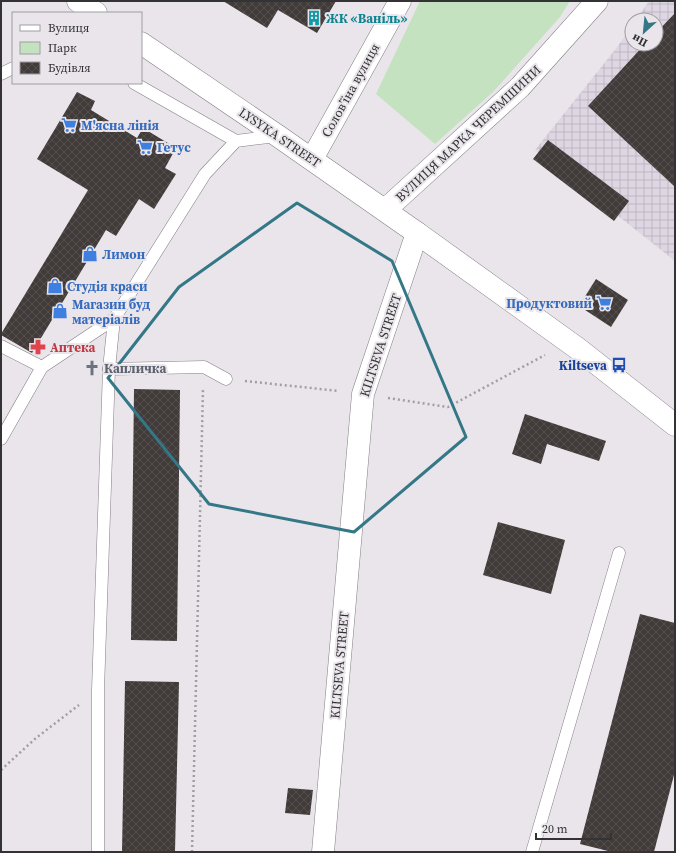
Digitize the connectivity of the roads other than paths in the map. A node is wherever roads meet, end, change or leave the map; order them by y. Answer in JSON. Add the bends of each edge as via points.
{"nodes":[{"id":1,"x":78,"y":1,"type":"edge"},
{"id":2,"x":400,"y":1,"type":"edge"},
{"id":3,"x":597,"y":1,"type":"edge"},
{"id":4,"x":94,"y":12,"type":"edge"},
{"id":5,"x":142,"y":44,"type":"edge"},
{"id":6,"x":12,"y":68,"type":"edge"},
{"id":7,"x":1,"y":74,"type":"edge"},
{"id":8,"x":136,"y":84,"type":"edge"},
{"id":9,"x":278,"y":136,"type":"junction"},
{"id":10,"x":236,"y":141,"type":"junction"},
{"id":11,"x":312,"y":159,"type":"junction"},
{"id":12,"x":385,"y":210,"type":"junction"},
{"id":13,"x":417,"y":233,"type":"junction"},
{"id":14,"x":114,"y":319,"type":"junction"},
{"id":15,"x":1,"y":346,"type":"edge"},
{"id":16,"x":42,"y":367,"type":"junction"},
{"id":17,"x":109,"y":370,"type":"junction"},
{"id":18,"x":226,"y":379,"type":"road end"},
{"id":19,"x":675,"y":425,"type":"edge"},
{"id":20,"x":1,"y":439,"type":"edge"},
{"id":21,"x":619,"y":552,"type":"dead end"},
{"id":22,"x":98,"y":852,"type":"edge"},
{"id":23,"x":323,"y":852,"type":"edge"},
{"id":24,"x":532,"y":852,"type":"edge"}],
"edges":[{"from":1,"to":4,"type":"street"},
{"from":2,"to":11,"type":"street","name":"Соловʼїна вулиця"},
{"from":3,"to":12,"type":"street","name":"ВУЛИЦЯ МАРКА ЧЕРЕМШИНИ","via":[[520,87]]},
{"from":5,"to":9,"type":"street","name":"LYSYKA STREET"},
{"from":6,"to":7,"type":"lane"},
{"from":8,"to":10,"type":"lane"},
{"from":9,"to":10,"type":"lane"},
{"from":9,"to":11,"type":"street","name":"LYSYKA STREET"},
{"from":10,"to":14,"type":"lane","via":[[205,174]]},
{"from":11,"to":12,"type":"street","name":"LYSYKA STREET"},
{"from":12,"to":13,"type":"street","name":"LYSYKA STREET"},
{"from":13,"to":19,"type":"street","via":[[578,348]]},
{"from":13,"to":23,"type":"street","name":"KILTSEVA STREET","via":[[363,394]]},
{"from":14,"to":16,"type":"lane"},
{"from":14,"to":17,"type":"lane"},
{"from":15,"to":16,"type":"lane"},
{"from":16,"to":20,"type":"lane"},
{"from":17,"to":18,"type":"lane","via":[[204,368]]},
{"from":17,"to":22,"type":"lane","via":[[98,690]]},
{"from":21,"to":24,"type":"lane"}]}
